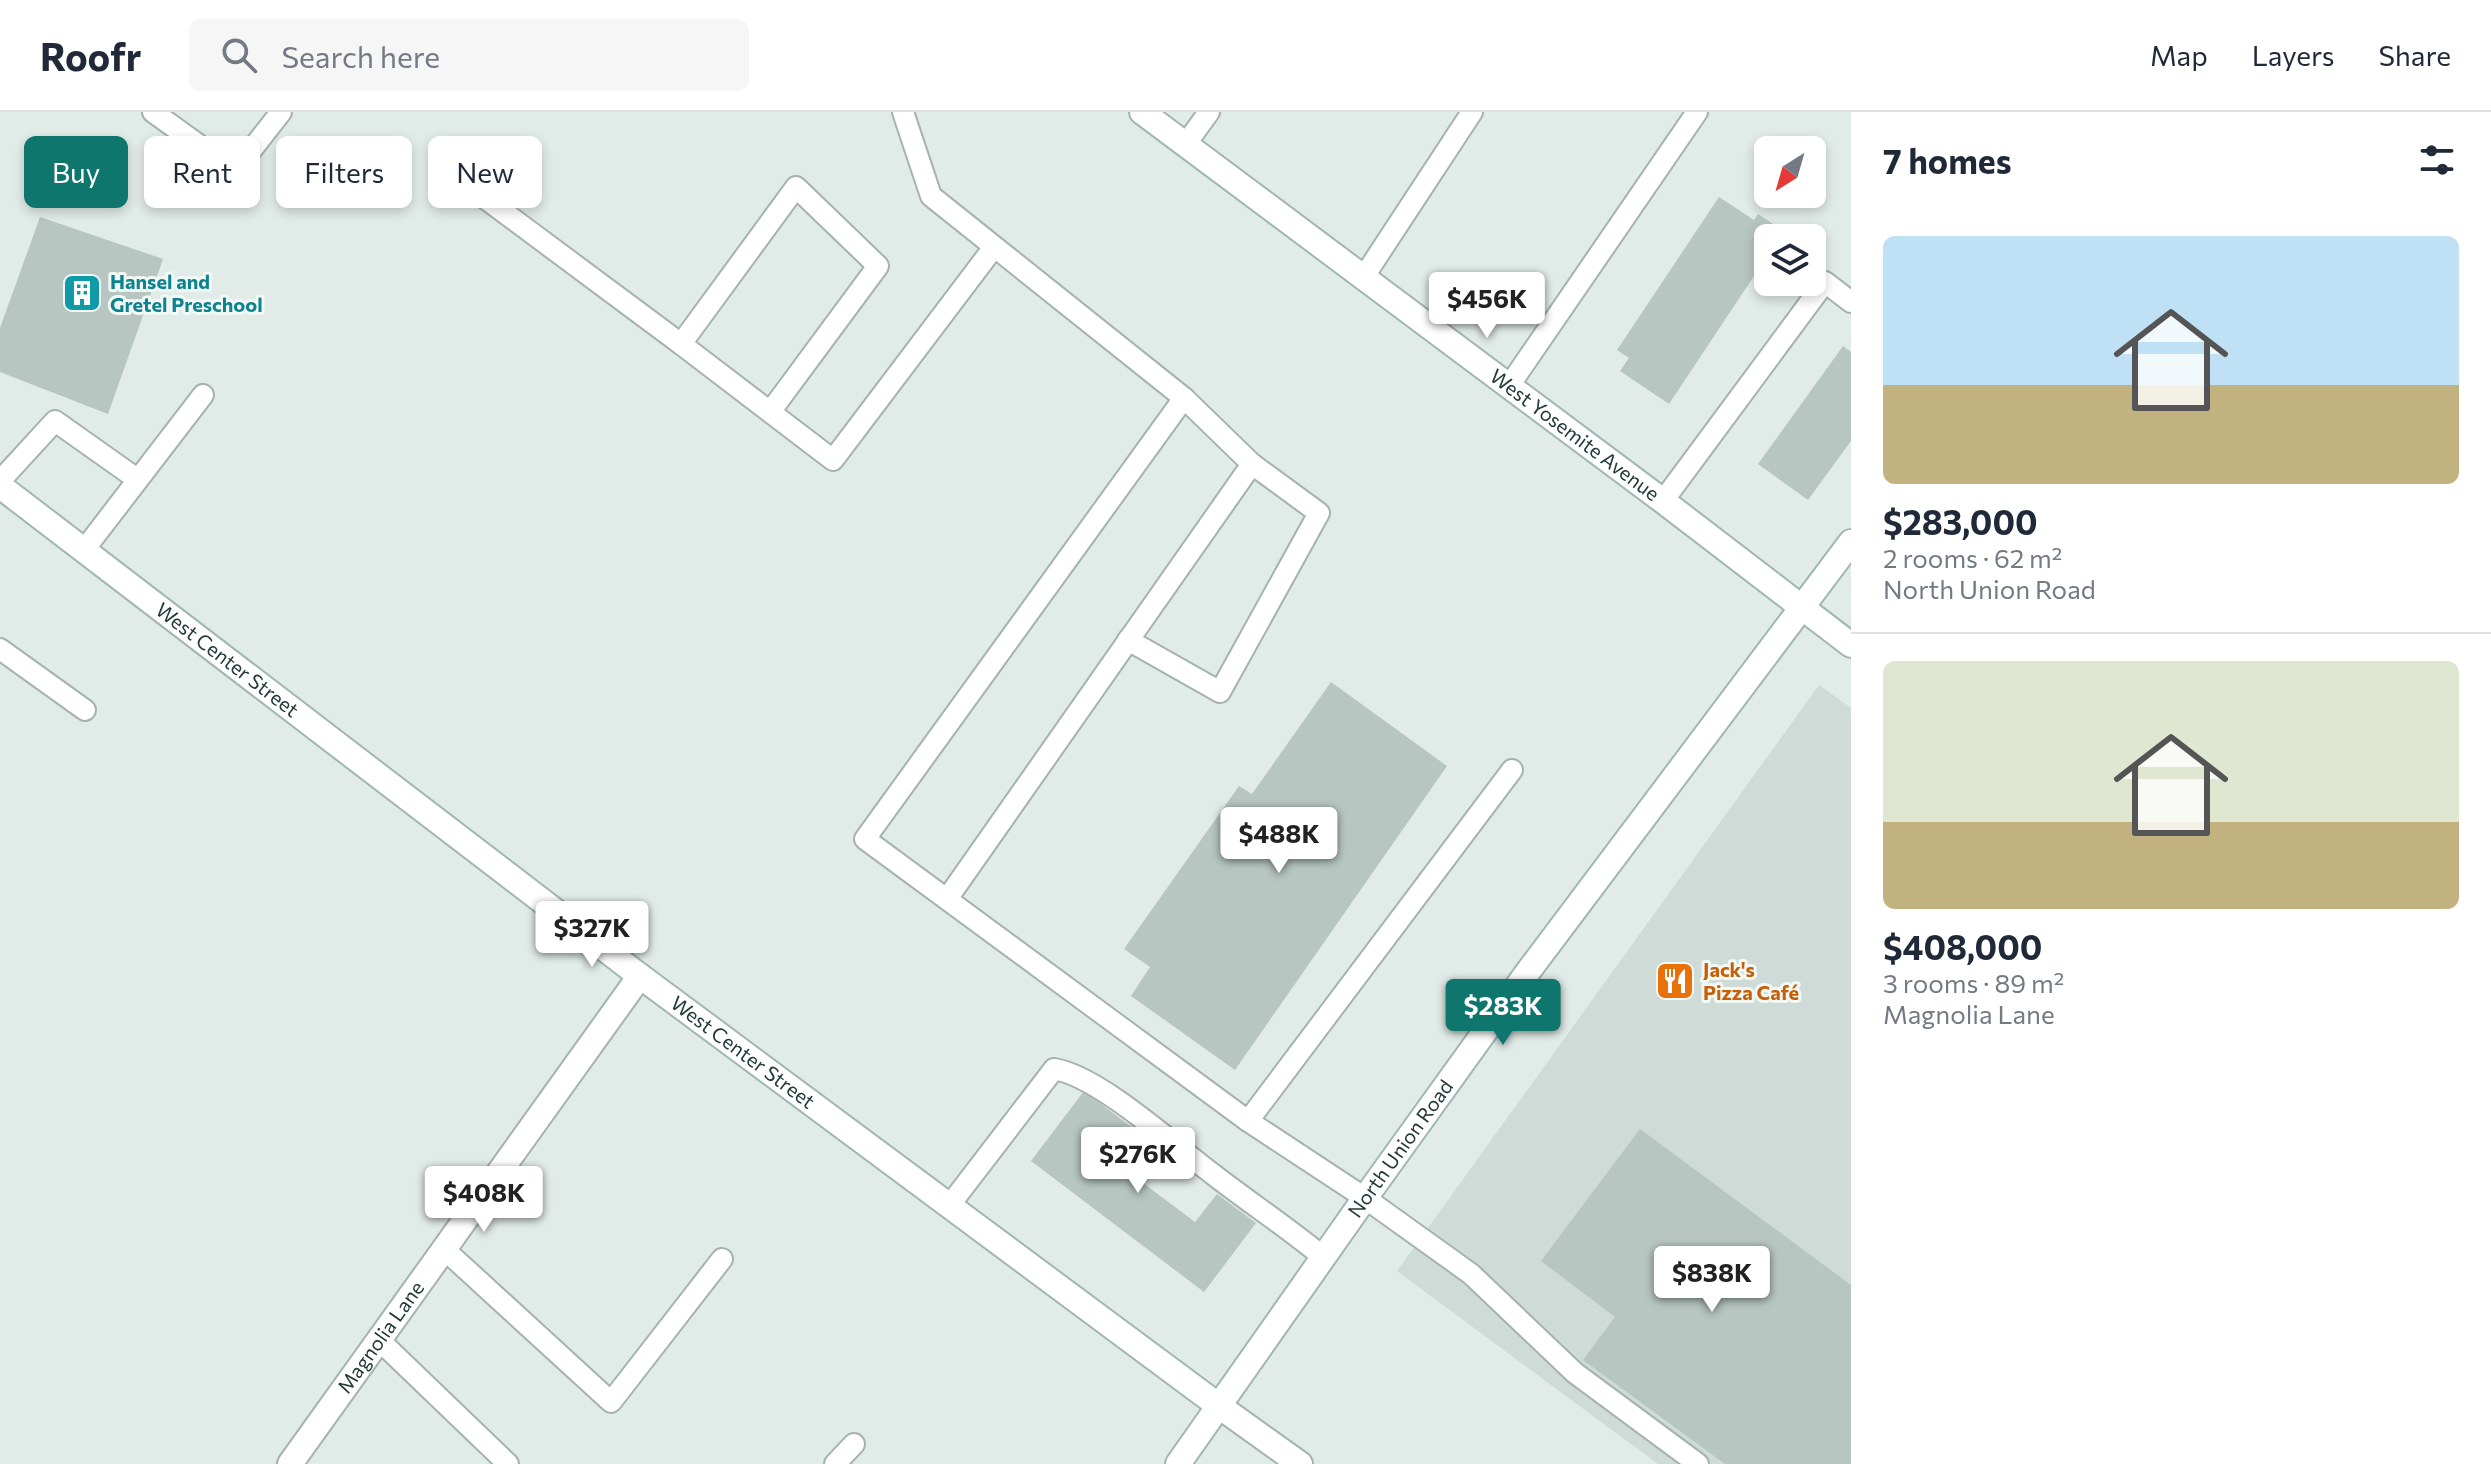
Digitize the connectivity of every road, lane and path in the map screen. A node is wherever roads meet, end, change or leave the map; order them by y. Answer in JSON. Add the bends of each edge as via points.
{"nodes":[{"id":1,"x":153,"y":112,"type":"edge"},
{"id":2,"x":281,"y":112,"type":"edge"},
{"id":3,"x":903,"y":112,"type":"edge"},
{"id":4,"x":1142,"y":112,"type":"edge"},
{"id":5,"x":1209,"y":112,"type":"edge"},
{"id":6,"x":1472,"y":112,"type":"edge"},
{"id":7,"x":1697,"y":112,"type":"edge"},
{"id":8,"x":1185,"y":145,"type":"junction"},
{"id":9,"x":498,"y":208,"type":"edge"},
{"id":10,"x":994,"y":247,"type":"junction"},
{"id":11,"x":1363,"y":278,"type":"junction"},
{"id":12,"x":1851,"y":302,"type":"edge"},
{"id":13,"x":681,"y":344,"type":"junction"},
{"id":14,"x":1509,"y":386,"type":"junction"},
{"id":15,"x":203,"y":395,"type":"dead end"},
{"id":16,"x":1184,"y":398,"type":"junction"},
{"id":17,"x":770,"y":412,"type":"junction"},
{"id":18,"x":1252,"y":464,"type":"junction"},
{"id":19,"x":137,"y":479,"type":"junction"},
{"id":20,"x":0,"y":483,"type":"edge"},
{"id":21,"x":1663,"y":501,"type":"junction"},
{"id":22,"x":1851,"y":542,"type":"edge"},
{"id":23,"x":84,"y":550,"type":"junction"},
{"id":24,"x":1802,"y":609,"type":"junction"},
{"id":25,"x":1128,"y":640,"type":"junction"},
{"id":26,"x":1851,"y":645,"type":"edge"},
{"id":27,"x":0,"y":649,"type":"edge"},
{"id":28,"x":85,"y":710,"type":"dead end"},
{"id":29,"x":1512,"y":770,"type":"dead end"},
{"id":30,"x":947,"y":899,"type":"junction"},
{"id":31,"x":640,"y":976,"type":"junction"},
{"id":32,"x":1248,"y":1121,"type":"junction"},
{"id":33,"x":1365,"y":1198,"type":"junction"},
{"id":34,"x":949,"y":1206,"type":"junction"},
{"id":35,"x":444,"y":1249,"type":"junction"},
{"id":36,"x":1323,"y":1257,"type":"junction"},
{"id":37,"x":722,"y":1259,"type":"dead end"},
{"id":38,"x":379,"y":1340,"type":"junction"},
{"id":39,"x":1219,"y":1406,"type":"junction"},
{"id":40,"x":854,"y":1444,"type":"dead end"},
{"id":41,"x":290,"y":1464,"type":"edge"},
{"id":42,"x":508,"y":1464,"type":"edge"},
{"id":43,"x":835,"y":1464,"type":"edge"},
{"id":44,"x":1178,"y":1464,"type":"edge"},
{"id":45,"x":1300,"y":1464,"type":"edge"},
{"id":46,"x":1698,"y":1464,"type":"edge"}],
"edges":[{"from":1,"to":2,"type":"lane","via":[[235,171]]},
{"from":3,"to":10,"type":"lane","via":[[931,196]]},
{"from":4,"to":8,"type":"street","name":"West Yosemite Avenue"},
{"from":5,"to":8,"type":"lane"},
{"from":6,"to":11,"type":"lane"},
{"from":7,"to":14,"type":"lane"},
{"from":8,"to":11,"type":"street","name":"West Yosemite Avenue"},
{"from":9,"to":13,"type":"lane"},
{"from":10,"to":16,"type":"lane"},
{"from":10,"to":17,"type":"lane","via":[[833,460]]},
{"from":11,"to":14,"type":"street","name":"West Yosemite Avenue"},
{"from":12,"to":21,"type":"lane","via":[[1825,282]]},
{"from":13,"to":17,"type":"lane"},
{"from":13,"to":17,"type":"lane","via":[[796,187],[878,266]]},
{"from":14,"to":21,"type":"street","name":"West Yosemite Avenue"},
{"from":15,"to":19,"type":"lane"},
{"from":16,"to":18,"type":"lane"},
{"from":16,"to":30,"type":"lane","via":[[865,839]]},
{"from":18,"to":25,"type":"lane"},
{"from":18,"to":25,"type":"lane","via":[[1319,513],[1220,692]]},
{"from":19,"to":20,"type":"lane","via":[[55,421]]},
{"from":19,"to":23,"type":"lane"},
{"from":20,"to":23,"type":"street","name":"West Center Street"},
{"from":21,"to":24,"type":"street","name":"West Yosemite Avenue"},
{"from":22,"to":24,"type":"street","name":"North Union Road"},
{"from":23,"to":31,"type":"street","name":"West Center Street"},
{"from":24,"to":26,"type":"street","name":"West Yosemite Avenue"},
{"from":24,"to":33,"type":"street","name":"North Union Road"},
{"from":25,"to":30,"type":"lane"},
{"from":27,"to":28,"type":"lane"},
{"from":29,"to":32,"type":"lane"},
{"from":30,"to":32,"type":"lane"},
{"from":31,"to":34,"type":"street","name":"West Center Street"},
{"from":31,"to":35,"type":"street","name":"Magnolia Lane"},
{"from":32,"to":33,"type":"lane"},
{"from":33,"to":36,"type":"street","name":"North Union Road"},
{"from":33,"to":46,"type":"lane","via":[[1471,1274],[1575,1373]]},
{"from":34,"to":36,"type":"lane","via":[[1054,1069],[1070,1072],[1110,1096]]},
{"from":34,"to":39,"type":"street","name":"West Center Street"},
{"from":35,"to":37,"type":"lane","via":[[611,1402]]},
{"from":35,"to":38,"type":"street","name":"Magnolia Lane"},
{"from":36,"to":39,"type":"street","name":"North Union Road"},
{"from":38,"to":41,"type":"street","name":"Magnolia Lane"},
{"from":38,"to":42,"type":"lane"},
{"from":39,"to":44,"type":"street","name":"North Union Road"},
{"from":39,"to":45,"type":"street","name":"West Center Street"},
{"from":40,"to":43,"type":"lane"}]}
